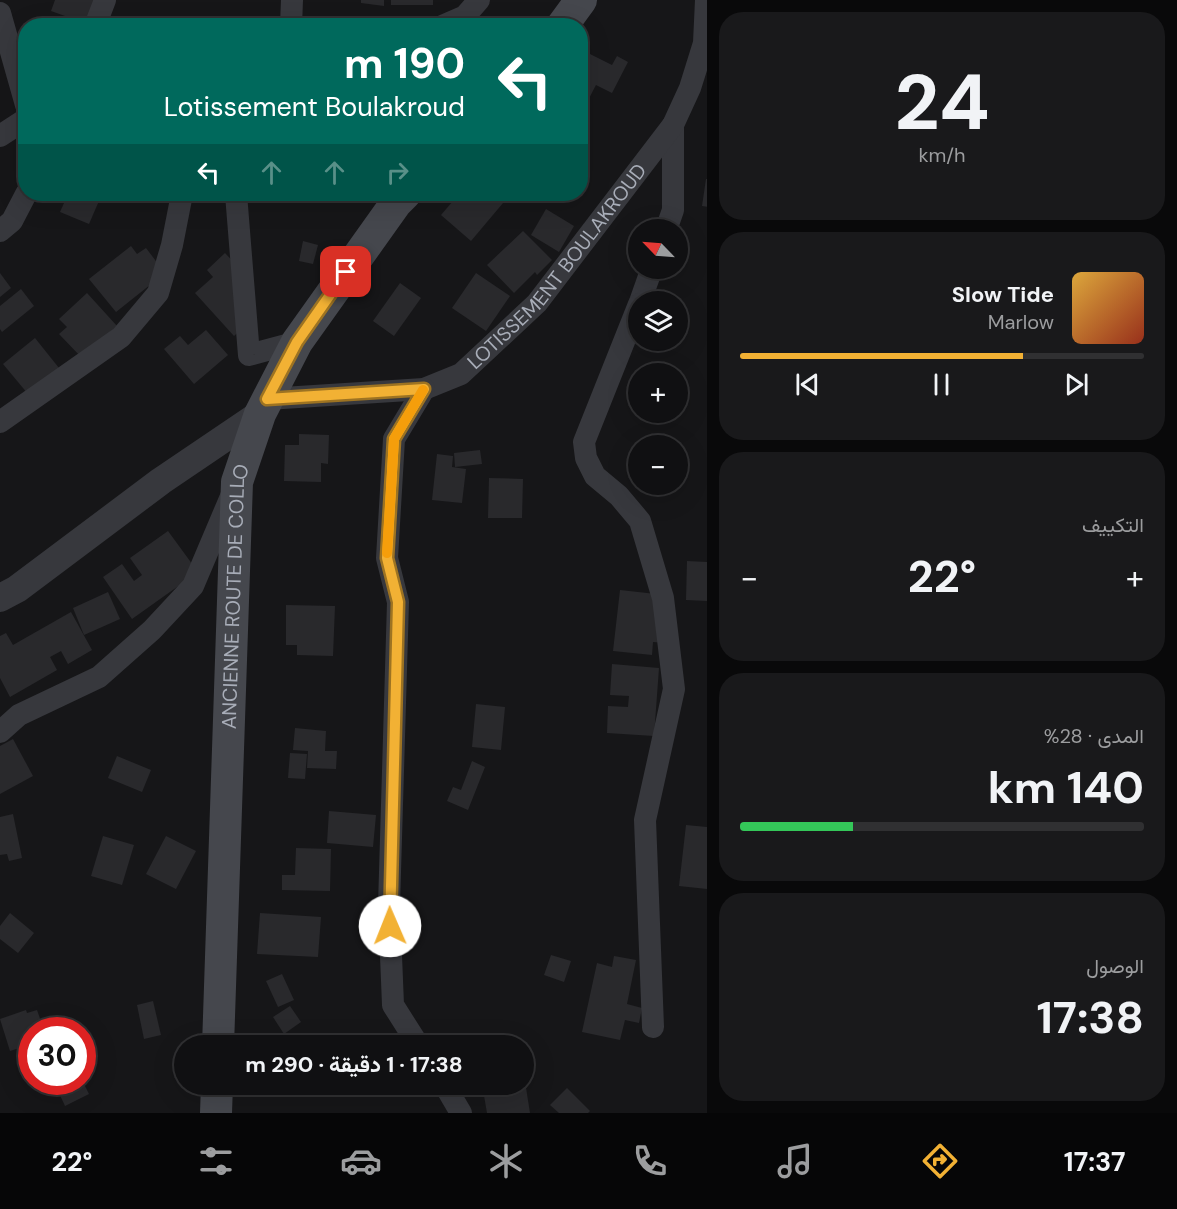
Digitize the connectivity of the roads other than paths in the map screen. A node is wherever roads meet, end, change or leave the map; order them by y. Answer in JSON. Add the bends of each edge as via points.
{"nodes":[{"id":1,"x":105,"y":0,"type":"edge"},
{"id":2,"x":292,"y":0,"type":"edge"},
{"id":3,"x":479,"y":0,"type":"edge"},
{"id":4,"x":581,"y":0,"type":"edge"},
{"id":5,"x":706,"y":0,"type":"edge"},
{"id":6,"x":0,"y":13,"type":"edge"},
{"id":7,"x":98,"y":18,"type":"edge"},
{"id":8,"x":291,"y":18,"type":"edge"},
{"id":9,"x":460,"y":18,"type":"edge"},
{"id":10,"x":568,"y":18,"type":"edge"},
{"id":11,"x":18,"y":77,"type":"edge"},
{"id":12,"x":18,"y":125,"type":"edge"},
{"id":13,"x":673,"y":125,"type":"junction"},
{"id":14,"x":0,"y":136,"type":"edge"},
{"id":15,"x":22,"y":201,"type":"edge"},
{"id":16,"x":181,"y":201,"type":"edge"},
{"id":17,"x":237,"y":201,"type":"edge"},
{"id":18,"x":398,"y":201,"type":"edge"},
{"id":19,"x":670,"y":219,"type":"edge"},
{"id":20,"x":0,"y":231,"type":"edge"},
{"id":21,"x":628,"y":331,"type":"edge"},
{"id":22,"x":297,"y":342,"type":"junction"},
{"id":23,"x":424,"y":389,"type":"junction"},
{"id":24,"x":263,"y":407,"type":"junction"},
{"id":25,"x":0,"y":422,"type":"edge"},
{"id":26,"x":237,"y":482,"type":"junction"},
{"id":27,"x":0,"y":598,"type":"edge"},
{"id":28,"x":0,"y":732,"type":"edge"},
{"id":29,"x":653,"y":1027,"type":"dead end"},
{"id":30,"x":218,"y":1035,"type":"edge"},
{"id":31,"x":412,"y":1035,"type":"edge"},
{"id":32,"x":217,"y":1095,"type":"edge"},
{"id":33,"x":450,"y":1095,"type":"edge"},
{"id":34,"x":216,"y":1113,"type":"edge"},
{"id":35,"x":461,"y":1113,"type":"edge"}],
"edges":[{"from":1,"to":7,"type":"street"},
{"from":2,"to":8,"type":"street"},
{"from":3,"to":9,"type":"street"},
{"from":4,"to":10,"type":"main road"},
{"from":5,"to":13,"type":"street","name":"LOTISSEMENT BOULAKROUD","via":[[704,43]]},
{"from":6,"to":11,"type":"street"},
{"from":12,"to":14,"type":"street"},
{"from":13,"to":19,"type":"street","name":"LOTISSEMENT BOULAKROUD"},
{"from":13,"to":23,"type":"street","name":"LOTISSEMENT BOULAKROUD","via":[[537,303],[461,374]]},
{"from":15,"to":20,"type":"street","via":[[12,221]]},
{"from":16,"to":25,"type":"street","via":[[158,293],[121,337]]},
{"from":17,"to":22,"type":"street","via":[[249,356]]},
{"from":18,"to":22,"type":"main road","name":"ANCIENNE ROUTE DE COLLO"},
{"from":21,"to":29,"type":"street","via":[[584,442],[586,458],[595,476],[640,521],[663,598],[674,689],[645,819]]},
{"from":22,"to":24,"type":"main road","name":"ANCIENNE ROUTE DE COLLO"},
{"from":23,"to":24,"type":"street","name":"LOTISSEMENT BOULAKROUD"},
{"from":23,"to":31,"type":"street","via":[[394,439],[387,558],[398,602],[389,906],[393,1005]]},
{"from":24,"to":26,"type":"main road","name":"ANCIENNE ROUTE DE COLLO"},
{"from":24,"to":27,"type":"street"},
{"from":26,"to":28,"type":"street","via":[[193,586],[152,630],[99,677],[19,715]]},
{"from":26,"to":30,"type":"main road","name":"ANCIENNE ROUTE DE COLLO"},
{"from":32,"to":34,"type":"main road"},
{"from":33,"to":35,"type":"street"}]}
